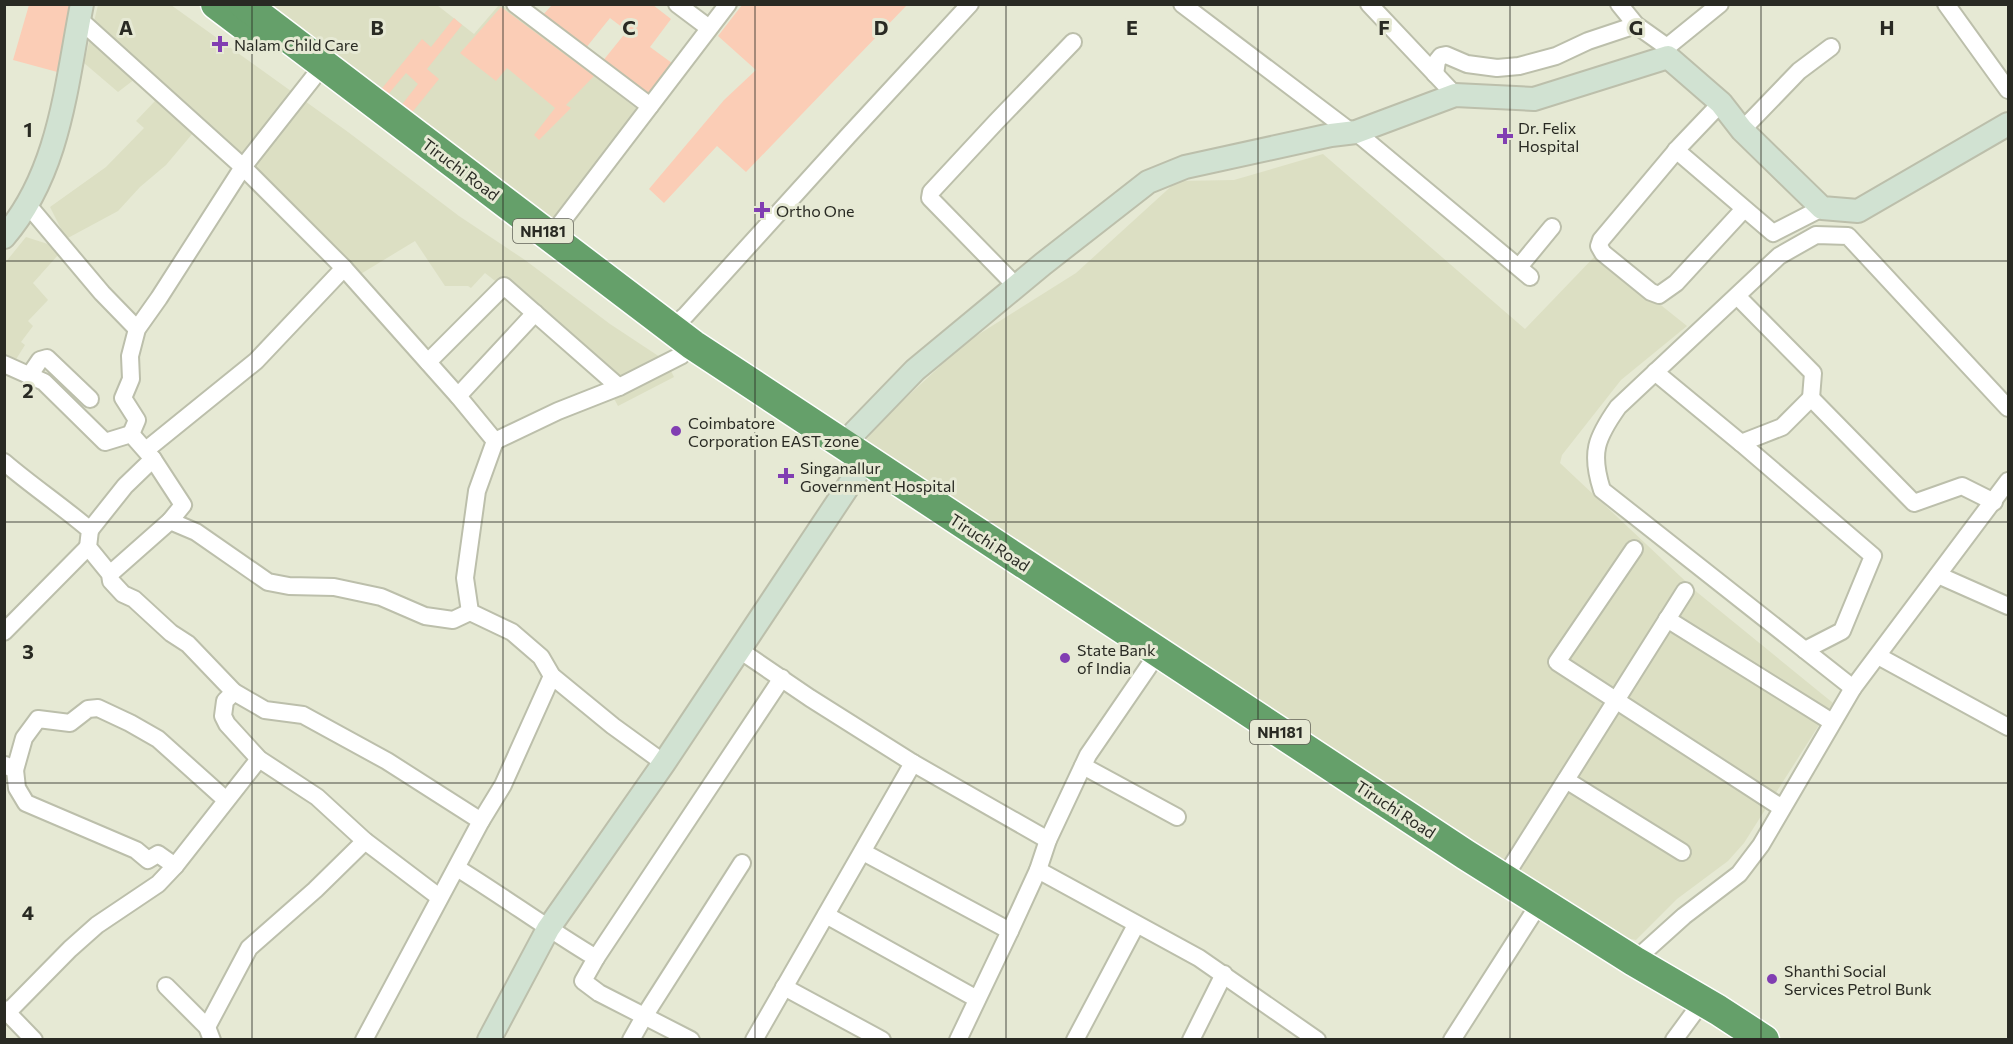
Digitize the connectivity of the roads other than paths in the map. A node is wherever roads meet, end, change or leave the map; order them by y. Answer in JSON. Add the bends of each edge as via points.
{"nodes":[{"id":1,"x":216,"y":4,"type":"edge"},
{"id":2,"x":244,"y":4,"type":"edge"},
{"id":3,"x":515,"y":4,"type":"edge"},
{"id":4,"x":677,"y":4,"type":"edge"},
{"id":5,"x":728,"y":4,"type":"edge"},
{"id":6,"x":970,"y":4,"type":"edge"},
{"id":7,"x":1182,"y":4,"type":"edge"},
{"id":8,"x":1369,"y":4,"type":"edge"},
{"id":9,"x":1619,"y":4,"type":"edge"},
{"id":10,"x":1720,"y":4,"type":"edge"},
{"id":11,"x":1946,"y":4,"type":"edge"},
{"id":12,"x":81,"y":12,"type":"edge"},
{"id":13,"x":1636,"y":25,"type":"junction"},
{"id":14,"x":709,"y":28,"type":"junction"},
{"id":15,"x":1073,"y":42,"type":"dead end"},
{"id":16,"x":1830,"y":47,"type":"dead end"},
{"id":17,"x":1435,"y":74,"type":"junction"},
{"id":18,"x":313,"y":78,"type":"junction"},
{"id":19,"x":2008,"y":90,"type":"edge"},
{"id":20,"x":1455,"y":95,"type":"junction"},
{"id":21,"x":1721,"y":103,"type":"junction"},
{"id":22,"x":650,"y":106,"type":"junction"},
{"id":23,"x":2008,"y":124,"type":"edge"},
{"id":24,"x":1742,"y":130,"type":"junction"},
{"id":25,"x":1354,"y":132,"type":"junction"},
{"id":26,"x":411,"y":142,"type":"junction"},
{"id":27,"x":1676,"y":150,"type":"junction"},
{"id":28,"x":243,"y":167,"type":"junction"},
{"id":29,"x":27,"y":204,"type":"junction"},
{"id":30,"x":1744,"y":208,"type":"junction"},
{"id":31,"x":1822,"y":208,"type":"junction"},
{"id":32,"x":1552,"y":227,"type":"dead end"},
{"id":33,"x":551,"y":236,"type":"junction"},
{"id":34,"x":4,"y":237,"type":"edge"},
{"id":35,"x":344,"y":268,"type":"junction"},
{"id":36,"x":1016,"y":286,"type":"junction"},
{"id":37,"x":1737,"y":296,"type":"junction"},
{"id":38,"x":535,"y":313,"type":"junction"},
{"id":39,"x":671,"y":328,"type":"junction"},
{"id":40,"x":137,"y":329,"type":"junction"},
{"id":41,"x":682,"y":355,"type":"junction"},
{"id":42,"x":428,"y":362,"type":"junction"},
{"id":43,"x":4,"y":364,"type":"edge"},
{"id":44,"x":1655,"y":372,"type":"junction"},
{"id":45,"x":29,"y":376,"type":"junction"},
{"id":46,"x":619,"y":387,"type":"junction"},
{"id":47,"x":458,"y":396,"type":"junction"},
{"id":48,"x":1811,"y":398,"type":"junction"},
{"id":49,"x":90,"y":399,"type":"dead end"},
{"id":50,"x":2008,"y":408,"type":"edge"},
{"id":51,"x":131,"y":435,"type":"junction"},
{"id":52,"x":495,"y":441,"type":"junction"},
{"id":53,"x":1741,"y":443,"type":"junction"},
{"id":54,"x":149,"y":454,"type":"junction"},
{"id":55,"x":852,"y":460,"type":"junction"},
{"id":56,"x":4,"y":462,"type":"edge"},
{"id":57,"x":2008,"y":481,"type":"edge"},
{"id":58,"x":1994,"y":502,"type":"junction"},
{"id":59,"x":170,"y":521,"type":"junction"},
{"id":60,"x":90,"y":530,"type":"junction"},
{"id":61,"x":88,"y":547,"type":"junction"},
{"id":62,"x":1634,"y":549,"type":"dead end"},
{"id":63,"x":110,"y":574,"type":"junction"},
{"id":64,"x":1938,"y":575,"type":"junction"},
{"id":65,"x":1685,"y":591,"type":"dead end"},
{"id":66,"x":2008,"y":606,"type":"edge"},
{"id":67,"x":470,"y":612,"type":"junction"},
{"id":68,"x":1667,"y":619,"type":"junction"},
{"id":69,"x":4,"y":632,"type":"edge"},
{"id":70,"x":738,"y":649,"type":"junction"},
{"id":71,"x":1805,"y":650,"type":"junction"},
{"id":72,"x":1878,"y":656,"type":"junction"},
{"id":73,"x":1149,"y":666,"type":"junction"},
{"id":74,"x":552,"y":676,"type":"junction"},
{"id":75,"x":782,"y":678,"type":"junction"},
{"id":76,"x":1853,"y":688,"type":"junction"},
{"id":77,"x":234,"y":692,"type":"junction"},
{"id":78,"x":1616,"y":701,"type":"junction"},
{"id":79,"x":1832,"y":722,"type":"junction"},
{"id":80,"x":2008,"y":727,"type":"edge"},
{"id":81,"x":259,"y":759,"type":"junction"},
{"id":82,"x":664,"y":763,"type":"junction"},
{"id":83,"x":913,"y":763,"type":"junction"},
{"id":84,"x":1083,"y":766,"type":"junction"},
{"id":85,"x":10,"y":767,"type":"edge"},
{"id":86,"x":1566,"y":780,"type":"junction"},
{"id":87,"x":226,"y":800,"type":"junction"},
{"id":88,"x":1782,"y":808,"type":"junction"},
{"id":89,"x":1177,"y":817,"type":"dead end"},
{"id":90,"x":481,"y":821,"type":"junction"},
{"id":91,"x":1048,"y":840,"type":"junction"},
{"id":92,"x":365,"y":841,"type":"junction"},
{"id":93,"x":863,"y":852,"type":"junction"},
{"id":94,"x":1682,"y":852,"type":"dead end"},
{"id":95,"x":742,"y":863,"type":"dead end"},
{"id":96,"x":174,"y":866,"type":"junction"},
{"id":97,"x":457,"y":868,"type":"junction"},
{"id":98,"x":1038,"y":870,"type":"junction"},
{"id":99,"x":1504,"y":878,"type":"junction"},
{"id":100,"x":440,"y":897,"type":"junction"},
{"id":101,"x":826,"y":915,"type":"junction"},
{"id":102,"x":1532,"y":915,"type":"junction"},
{"id":103,"x":1136,"y":925,"type":"junction"},
{"id":104,"x":548,"y":929,"type":"junction"},
{"id":105,"x":1010,"y":931,"type":"junction"},
{"id":106,"x":596,"y":958,"type":"junction"},
{"id":107,"x":1634,"y":961,"type":"junction"},
{"id":108,"x":1224,"y":974,"type":"junction"},
{"id":109,"x":166,"y":986,"type":"dead end"},
{"id":110,"x":783,"y":987,"type":"junction"},
{"id":111,"x":977,"y":999,"type":"junction"},
{"id":112,"x":6,"y":1010,"type":"edge"},
{"id":113,"x":1693,"y":1014,"type":"junction"},
{"id":114,"x":645,"y":1015,"type":"junction"},
{"id":115,"x":209,"y":1033,"type":"edge"},
{"id":116,"x":1316,"y":1039,"type":"edge"},
{"id":117,"x":34,"y":1040,"type":"edge"},
{"id":118,"x":364,"y":1040,"type":"edge"},
{"id":119,"x":489,"y":1040,"type":"edge"},
{"id":120,"x":631,"y":1040,"type":"edge"},
{"id":121,"x":691,"y":1040,"type":"edge"},
{"id":122,"x":754,"y":1040,"type":"edge"},
{"id":123,"x":882,"y":1040,"type":"edge"},
{"id":124,"x":958,"y":1040,"type":"edge"},
{"id":125,"x":1075,"y":1040,"type":"edge"},
{"id":126,"x":1191,"y":1040,"type":"edge"},
{"id":127,"x":1452,"y":1040,"type":"edge"},
{"id":128,"x":1674,"y":1040,"type":"edge"},
{"id":129,"x":1736,"y":1040,"type":"edge"},
{"id":130,"x":1764,"y":1040,"type":"edge"}],
"edges":[{"from":1,"to":18,"type":"highway","name":"Tiruchi Road","number":"NH181"},
{"from":2,"to":26,"type":"highway","name":"Tiruchi Road","number":"NH181"},
{"from":3,"to":22,"type":"street"},
{"from":4,"to":14,"type":"street"},
{"from":5,"to":14,"type":"street"},
{"from":6,"to":39,"type":"street"},
{"from":7,"to":25,"type":"street"},
{"from":8,"to":17,"type":"street"},
{"from":9,"to":13,"type":"street"},
{"from":10,"to":13,"type":"street","via":[[1667,47]]},
{"from":11,"to":19,"type":"street"},
{"from":12,"to":28,"type":"street"},
{"from":12,"to":29,"type":"street","via":[[59,129],[40,182]]},
{"from":13,"to":17,"type":"street","via":[[1519,66],[1487,67],[1441,56]]},
{"from":14,"to":22,"type":"street"},
{"from":15,"to":36,"type":"street","via":[[931,192],[930,198]]},
{"from":16,"to":24,"type":"street","via":[[1799,71]]},
{"from":17,"to":20,"type":"street"},
{"from":18,"to":26,"type":"highway","name":"Tiruchi Road","number":"NH181"},
{"from":18,"to":28,"type":"street"},
{"from":20,"to":21,"type":"street","via":[[1534,99],[1668,57]]},
{"from":20,"to":25,"type":"street"},
{"from":21,"to":24,"type":"street"},
{"from":21,"to":27,"type":"street"},
{"from":22,"to":33,"type":"street"},
{"from":23,"to":31,"type":"street","via":[[1858,211]]},
{"from":24,"to":31,"type":"street"},
{"from":25,"to":32,"type":"street","via":[[1524,272]]},
{"from":25,"to":36,"type":"street","via":[[1185,167],[1148,182]]},
{"from":26,"to":33,"type":"highway","name":"Tiruchi Road","number":"NH181"},
{"from":26,"to":41,"type":"highway","name":"Tiruchi Road","number":"NH181","via":[[640,326]]},
{"from":27,"to":30,"type":"street"},
{"from":27,"to":30,"type":"street","via":[[1601,240],[1603,253],[1659,295],[1676,283]]},
{"from":28,"to":35,"type":"street"},
{"from":28,"to":40,"type":"street"},
{"from":29,"to":34,"type":"street"},
{"from":29,"to":40,"type":"street"},
{"from":30,"to":31,"type":"street","via":[[1773,233]]},
{"from":33,"to":39,"type":"highway","name":"Tiruchi Road","number":"NH181"},
{"from":35,"to":42,"type":"street"},
{"from":35,"to":54,"type":"street","via":[[256,361]]},
{"from":36,"to":55,"type":"street","via":[[915,369],[855,432]]},
{"from":37,"to":44,"type":"street"},
{"from":37,"to":48,"type":"street","via":[[1813,373]]},
{"from":37,"to":50,"type":"street","via":[[1779,256],[1816,235],[1848,236]]},
{"from":38,"to":42,"type":"street","via":[[504,286]]},
{"from":38,"to":46,"type":"street"},
{"from":38,"to":47,"type":"street"},
{"from":39,"to":55,"type":"highway","name":"Tiruchi Road","number":"NH181"},
{"from":40,"to":51,"type":"street","via":[[130,356],[131,380],[123,398],[136,420]]},
{"from":41,"to":46,"type":"street"},
{"from":41,"to":55,"type":"highway","name":"Tiruchi Road","number":"NH181"},
{"from":42,"to":47,"type":"street"},
{"from":43,"to":45,"type":"street"},
{"from":44,"to":53,"type":"street"},
{"from":44,"to":71,"type":"street","via":[[1618,407],[1603,428],[1595,457],[1602,490]]},
{"from":45,"to":49,"type":"street","via":[[45,357]]},
{"from":45,"to":51,"type":"street","via":[[44,382],[105,442]]},
{"from":46,"to":52,"type":"street"},
{"from":47,"to":52,"type":"street"},
{"from":48,"to":53,"type":"street","via":[[1782,427]]},
{"from":48,"to":58,"type":"street","via":[[1914,503],[1962,486]]},
{"from":51,"to":54,"type":"street"},
{"from":52,"to":67,"type":"street","via":[[477,491],[465,578]]},
{"from":53,"to":71,"type":"street","via":[[1873,556],[1842,632]]},
{"from":54,"to":59,"type":"street","via":[[183,505]]},
{"from":54,"to":60,"type":"street"},
{"from":55,"to":70,"type":"street"},
{"from":55,"to":73,"type":"highway","name":"Tiruchi Road","number":"NH181"},
{"from":55,"to":99,"type":"highway","name":"Tiruchi Road","number":"NH181"},
{"from":56,"to":60,"type":"street"},
{"from":57,"to":58,"type":"street"},
{"from":58,"to":64,"type":"street"},
{"from":59,"to":63,"type":"street"},
{"from":59,"to":67,"type":"street","via":[[196,532],[268,582],[334,587],[381,597],[425,616],[453,620]]},
{"from":60,"to":61,"type":"street"},
{"from":61,"to":63,"type":"street"},
{"from":61,"to":69,"type":"street"},
{"from":62,"to":78,"type":"street","via":[[1557,662]]},
{"from":63,"to":77,"type":"street","via":[[123,594],[188,644]]},
{"from":64,"to":66,"type":"street"},
{"from":64,"to":72,"type":"street"},
{"from":65,"to":68,"type":"street"},
{"from":67,"to":74,"type":"street","via":[[512,632],[541,657]]},
{"from":68,"to":78,"type":"street"},
{"from":68,"to":79,"type":"street"},
{"from":70,"to":75,"type":"street"},
{"from":70,"to":82,"type":"street"},
{"from":71,"to":76,"type":"street"},
{"from":72,"to":76,"type":"street"},
{"from":72,"to":80,"type":"street"},
{"from":73,"to":84,"type":"street"},
{"from":73,"to":102,"type":"highway","name":"Tiruchi Road","number":"NH181"},
{"from":74,"to":82,"type":"street"},
{"from":74,"to":90,"type":"street","via":[[503,786]]},
{"from":75,"to":83,"type":"street"},
{"from":75,"to":106,"type":"street"},
{"from":76,"to":79,"type":"street"},
{"from":77,"to":81,"type":"street","via":[[225,701],[223,716]]},
{"from":77,"to":90,"type":"street","via":[[265,710],[303,715],[387,761]]},
{"from":78,"to":86,"type":"street"},
{"from":78,"to":88,"type":"street"},
{"from":79,"to":88,"type":"street"},
{"from":81,"to":87,"type":"street"},
{"from":81,"to":92,"type":"street","via":[[317,797]]},
{"from":82,"to":104,"type":"street"},
{"from":83,"to":91,"type":"street"},
{"from":83,"to":93,"type":"street"},
{"from":84,"to":89,"type":"street"},
{"from":84,"to":91,"type":"street"},
{"from":85,"to":87,"type":"street","via":[[38,719],[70,723],[88,709],[98,708],[158,739]]},
{"from":85,"to":96,"type":"street","via":[[26,803],[136,850],[148,860],[158,854]]},
{"from":86,"to":94,"type":"street"},
{"from":86,"to":99,"type":"street"},
{"from":87,"to":96,"type":"street"},
{"from":88,"to":107,"type":"street","via":[[1739,874]]},
{"from":90,"to":97,"type":"street"},
{"from":91,"to":98,"type":"street"},
{"from":92,"to":100,"type":"street"},
{"from":92,"to":115,"type":"street","via":[[249,948]]},
{"from":93,"to":101,"type":"street"},
{"from":93,"to":105,"type":"street"},
{"from":95,"to":114,"type":"street"},
{"from":96,"to":112,"type":"street","via":[[158,884],[97,925]]},
{"from":97,"to":100,"type":"street"},
{"from":97,"to":104,"type":"street"},
{"from":98,"to":103,"type":"street"},
{"from":98,"to":105,"type":"street"},
{"from":99,"to":107,"type":"highway","name":"Tiruchi Road","number":"NH181"},
{"from":100,"to":118,"type":"street"},
{"from":101,"to":110,"type":"street"},
{"from":101,"to":111,"type":"street"},
{"from":102,"to":113,"type":"highway","name":"Tiruchi Road","number":"NH181"},
{"from":102,"to":127,"type":"street"},
{"from":103,"to":108,"type":"street"},
{"from":103,"to":125,"type":"street"},
{"from":104,"to":106,"type":"street"},
{"from":104,"to":119,"type":"street"},
{"from":105,"to":111,"type":"street"},
{"from":106,"to":114,"type":"street","via":[[583,981]]},
{"from":107,"to":130,"type":"highway","name":"Tiruchi Road","number":"NH181"},
{"from":108,"to":116,"type":"street"},
{"from":108,"to":126,"type":"street"},
{"from":109,"to":115,"type":"street"},
{"from":110,"to":122,"type":"street"},
{"from":110,"to":123,"type":"street"},
{"from":111,"to":124,"type":"street"},
{"from":112,"to":117,"type":"street"},
{"from":113,"to":128,"type":"street"},
{"from":113,"to":129,"type":"highway","name":"Tiruchi Road","number":"NH181"},
{"from":114,"to":120,"type":"street"},
{"from":114,"to":121,"type":"street"}]}
